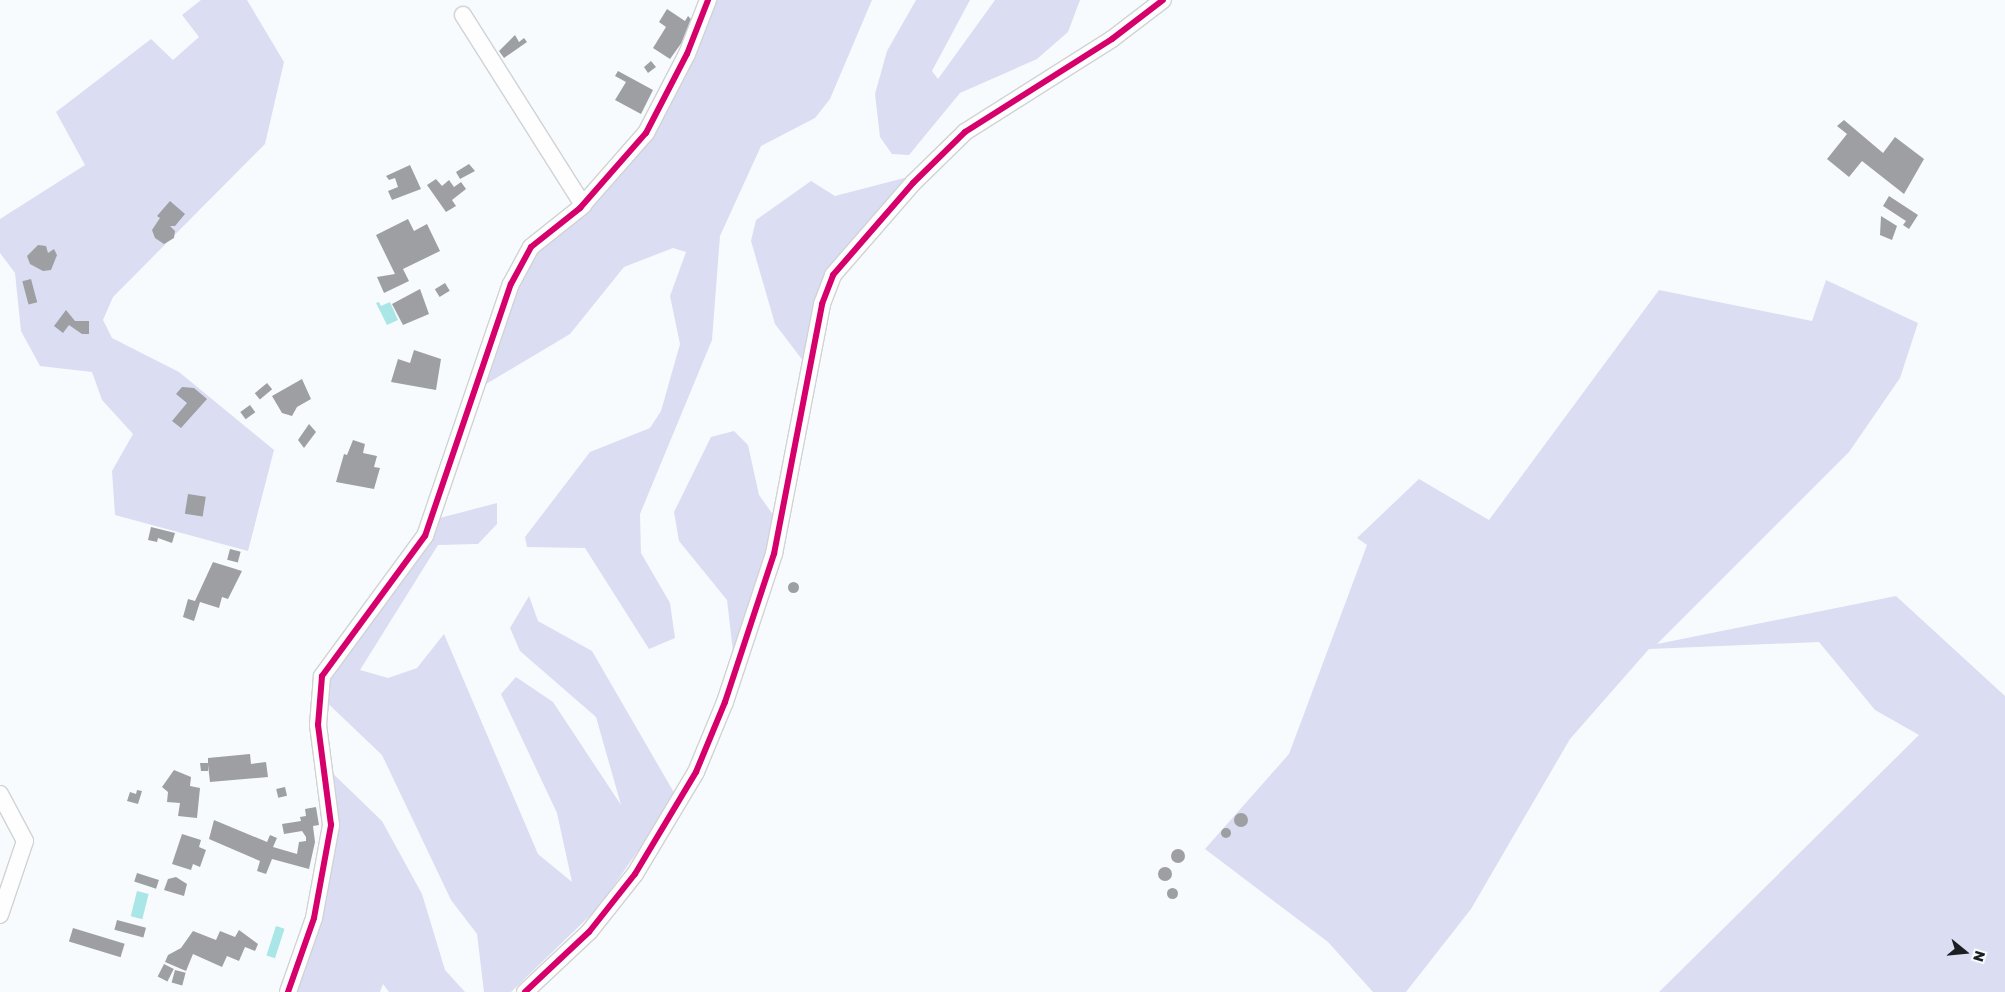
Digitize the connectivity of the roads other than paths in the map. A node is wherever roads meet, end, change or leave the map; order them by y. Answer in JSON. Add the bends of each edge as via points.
{"nodes":[{"id":1,"x":708,"y":0,"type":"edge"},
{"id":2,"x":1163,"y":0,"type":"edge"},
{"id":3,"x":463,"y":15,"type":"dead end"},
{"id":4,"x":583,"y":205,"type":"junction"},
{"id":5,"x":0,"y":794,"type":"edge"},
{"id":6,"x":0,"y":914,"type":"edge"},
{"id":7,"x":288,"y":992,"type":"edge"},
{"id":8,"x":525,"y":992,"type":"edge"}],
"edges":[{"from":1,"to":4,"type":"street","via":[[687,54],[646,133]]},
{"from":2,"to":8,"type":"street","via":[[1112,39],[965,132],[913,183],[833,275],[822,304],[774,554],[726,702],[696,772],[635,874],[589,932]]},
{"from":3,"to":4,"type":"street"},
{"from":4,"to":7,"type":"street","via":[[531,248],[511,284],[425,536],[322,676],[318,725],[331,825],[314,918]]},
{"from":5,"to":6,"type":"street","via":[[25,841]]}]}
